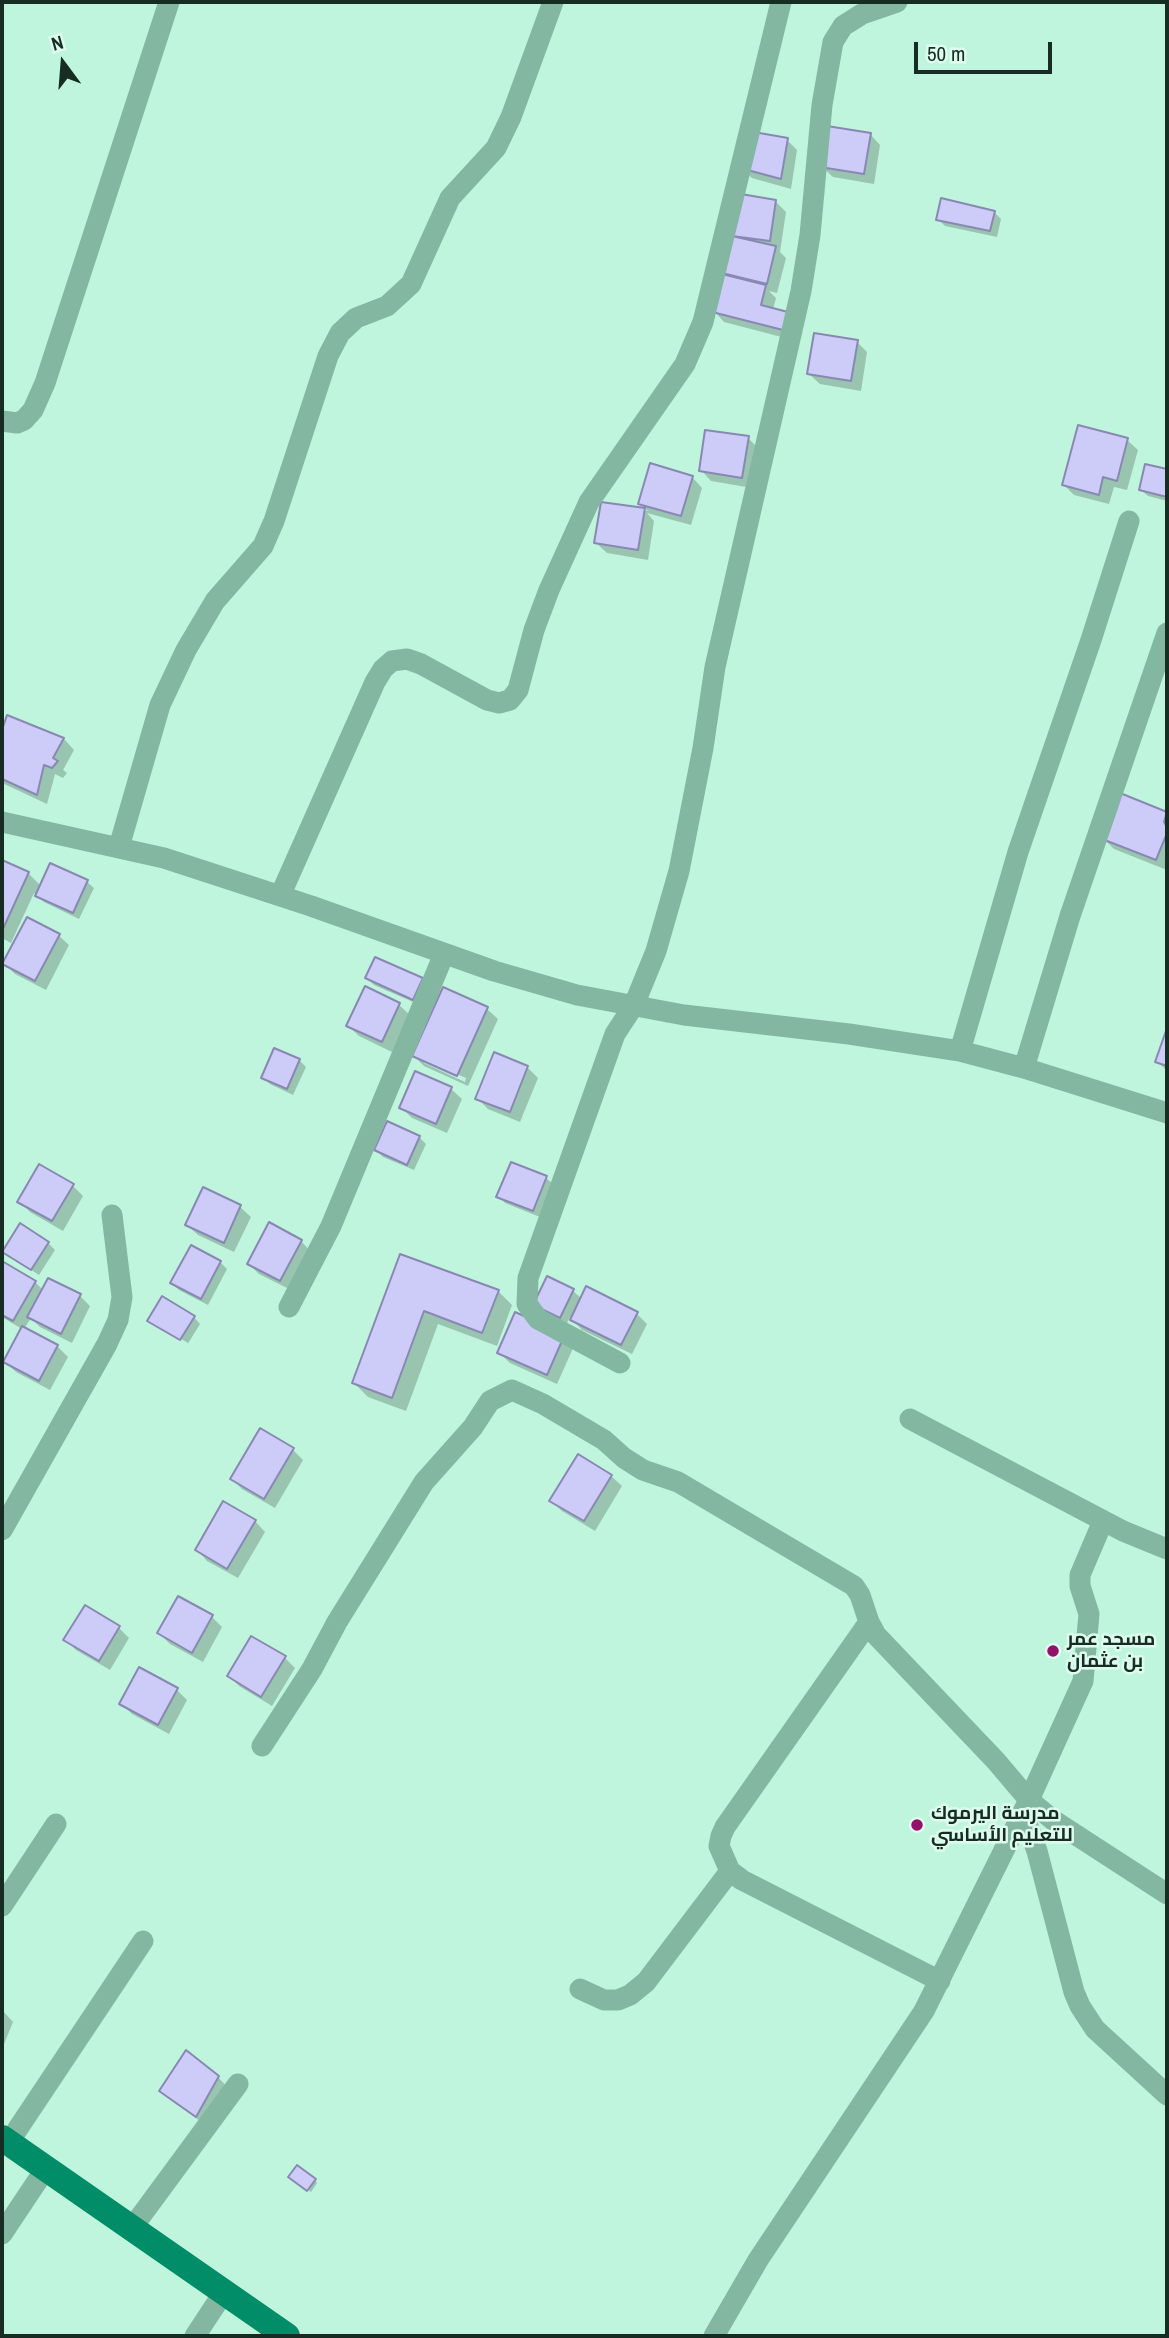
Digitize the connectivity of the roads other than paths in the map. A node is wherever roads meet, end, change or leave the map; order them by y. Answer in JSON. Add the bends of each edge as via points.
{"nodes":[{"id":1,"x":169,"y":2,"type":"edge"},
{"id":2,"x":553,"y":2,"type":"edge"},
{"id":3,"x":781,"y":2,"type":"edge"},
{"id":4,"x":897,"y":2,"type":"edge"},
{"id":5,"x":2,"y":421,"type":"edge"},
{"id":6,"x":1129,"y":521,"type":"dead end"},
{"id":7,"x":1167,"y":633,"type":"edge"},
{"id":8,"x":2,"y":822,"type":"edge"},
{"id":9,"x":119,"y":847,"type":"junction"},
{"id":10,"x":280,"y":896,"type":"junction"},
{"id":11,"x":444,"y":954,"type":"junction"},
{"id":12,"x":634,"y":1005,"type":"junction"},
{"id":13,"x":960,"y":1051,"type":"junction"},
{"id":14,"x":1024,"y":1068,"type":"junction"},
{"id":15,"x":1167,"y":1113,"type":"edge"},
{"id":16,"x":112,"y":1215,"type":"dead end"},
{"id":17,"x":289,"y":1307,"type":"dead end"},
{"id":18,"x":620,"y":1363,"type":"dead end"},
{"id":19,"x":910,"y":1419,"type":"dead end"},
{"id":20,"x":1103,"y":1521,"type":"junction"},
{"id":21,"x":2,"y":1530,"type":"edge"},
{"id":22,"x":1167,"y":1549,"type":"edge"},
{"id":23,"x":869,"y":1622,"type":"junction"},
{"id":24,"x":261,"y":1746,"type":"dead end"},
{"id":25,"x":1026,"y":1806,"type":"junction"},
{"id":26,"x":56,"y":1824,"type":"dead end"},
{"id":27,"x":730,"y":1871,"type":"junction"},
{"id":28,"x":1167,"y":1894,"type":"edge"},
{"id":29,"x":2,"y":1906,"type":"edge"},
{"id":30,"x":143,"y":1941,"type":"dead end"},
{"id":31,"x":940,"y":1982,"type":"junction"},
{"id":32,"x":580,"y":1989,"type":"dead end"},
{"id":33,"x":238,"y":2084,"type":"dead end"},
{"id":34,"x":1167,"y":2095,"type":"edge"},
{"id":35,"x":5,"y":2140,"type":"edge"},
{"id":36,"x":46,"y":2168,"type":"junction"},
{"id":37,"x":132,"y":2228,"type":"junction"},
{"id":38,"x":2,"y":2234,"type":"edge"},
{"id":39,"x":224,"y":2291,"type":"junction"},
{"id":40,"x":195,"y":2336,"type":"edge"},
{"id":41,"x":287,"y":2336,"type":"edge"},
{"id":42,"x":713,"y":2336,"type":"edge"}],
"edges":[{"from":1,"to":5,"type":"street","via":[[44,383],[29,416],[17,423]]},
{"from":2,"to":9,"type":"street","via":[[496,148],[450,198],[411,284],[387,306],[356,318],[340,333],[328,356],[263,546],[215,601],[160,705]]},
{"from":3,"to":10,"type":"street","via":[[703,322],[685,364],[589,502],[549,590],[518,690],[510,700],[499,703],[421,664],[407,659],[392,661],[375,682]]},
{"from":4,"to":12,"type":"street","via":[[862,14],[843,26],[833,42],[802,291],[715,667],[679,871],[656,951]]},
{"from":6,"to":13,"type":"street","via":[[1018,852]]},
{"from":7,"to":14,"type":"street","via":[[1070,916]]},
{"from":8,"to":9,"type":"street"},
{"from":9,"to":10,"type":"street"},
{"from":10,"to":11,"type":"street"},
{"from":11,"to":12,"type":"street","via":[[577,995]]},
{"from":11,"to":17,"type":"street","via":[[331,1226]]},
{"from":12,"to":13,"type":"street"},
{"from":12,"to":18,"type":"street","via":[[615,1034],[528,1278],[527,1304],[538,1319]]},
{"from":13,"to":14,"type":"street"},
{"from":14,"to":15,"type":"street"},
{"from":16,"to":21,"type":"street","via":[[122,1297],[118,1320]]},
{"from":19,"to":20,"type":"street"},
{"from":20,"to":22,"type":"street"},
{"from":20,"to":25,"type":"street","via":[[1080,1575],[1089,1614],[1083,1681]]},
{"from":23,"to":24,"type":"street","via":[[854,1586],[678,1482],[643,1470],[604,1440],[512,1390],[490,1401],[424,1482]]},
{"from":23,"to":25,"type":"street","via":[[876,1635],[996,1761]]},
{"from":23,"to":27,"type":"street","via":[[720,1836],[719,1846]]},
{"from":25,"to":28,"type":"street"},
{"from":25,"to":31,"type":"street"},
{"from":25,"to":34,"type":"street","via":[[1080,2006],[1095,2029]]},
{"from":26,"to":29,"type":"street"},
{"from":27,"to":31,"type":"street"},
{"from":27,"to":32,"type":"street","via":[[646,1982],[618,2000],[604,2000]]},
{"from":30,"to":35,"type":"street"},
{"from":31,"to":42,"type":"street"},
{"from":33,"to":37,"type":"street"},
{"from":35,"to":36,"type":"main road"},
{"from":36,"to":37,"type":"main road"},
{"from":36,"to":38,"type":"street"},
{"from":37,"to":39,"type":"main road"},
{"from":39,"to":40,"type":"street"},
{"from":39,"to":41,"type":"main road"}]}
